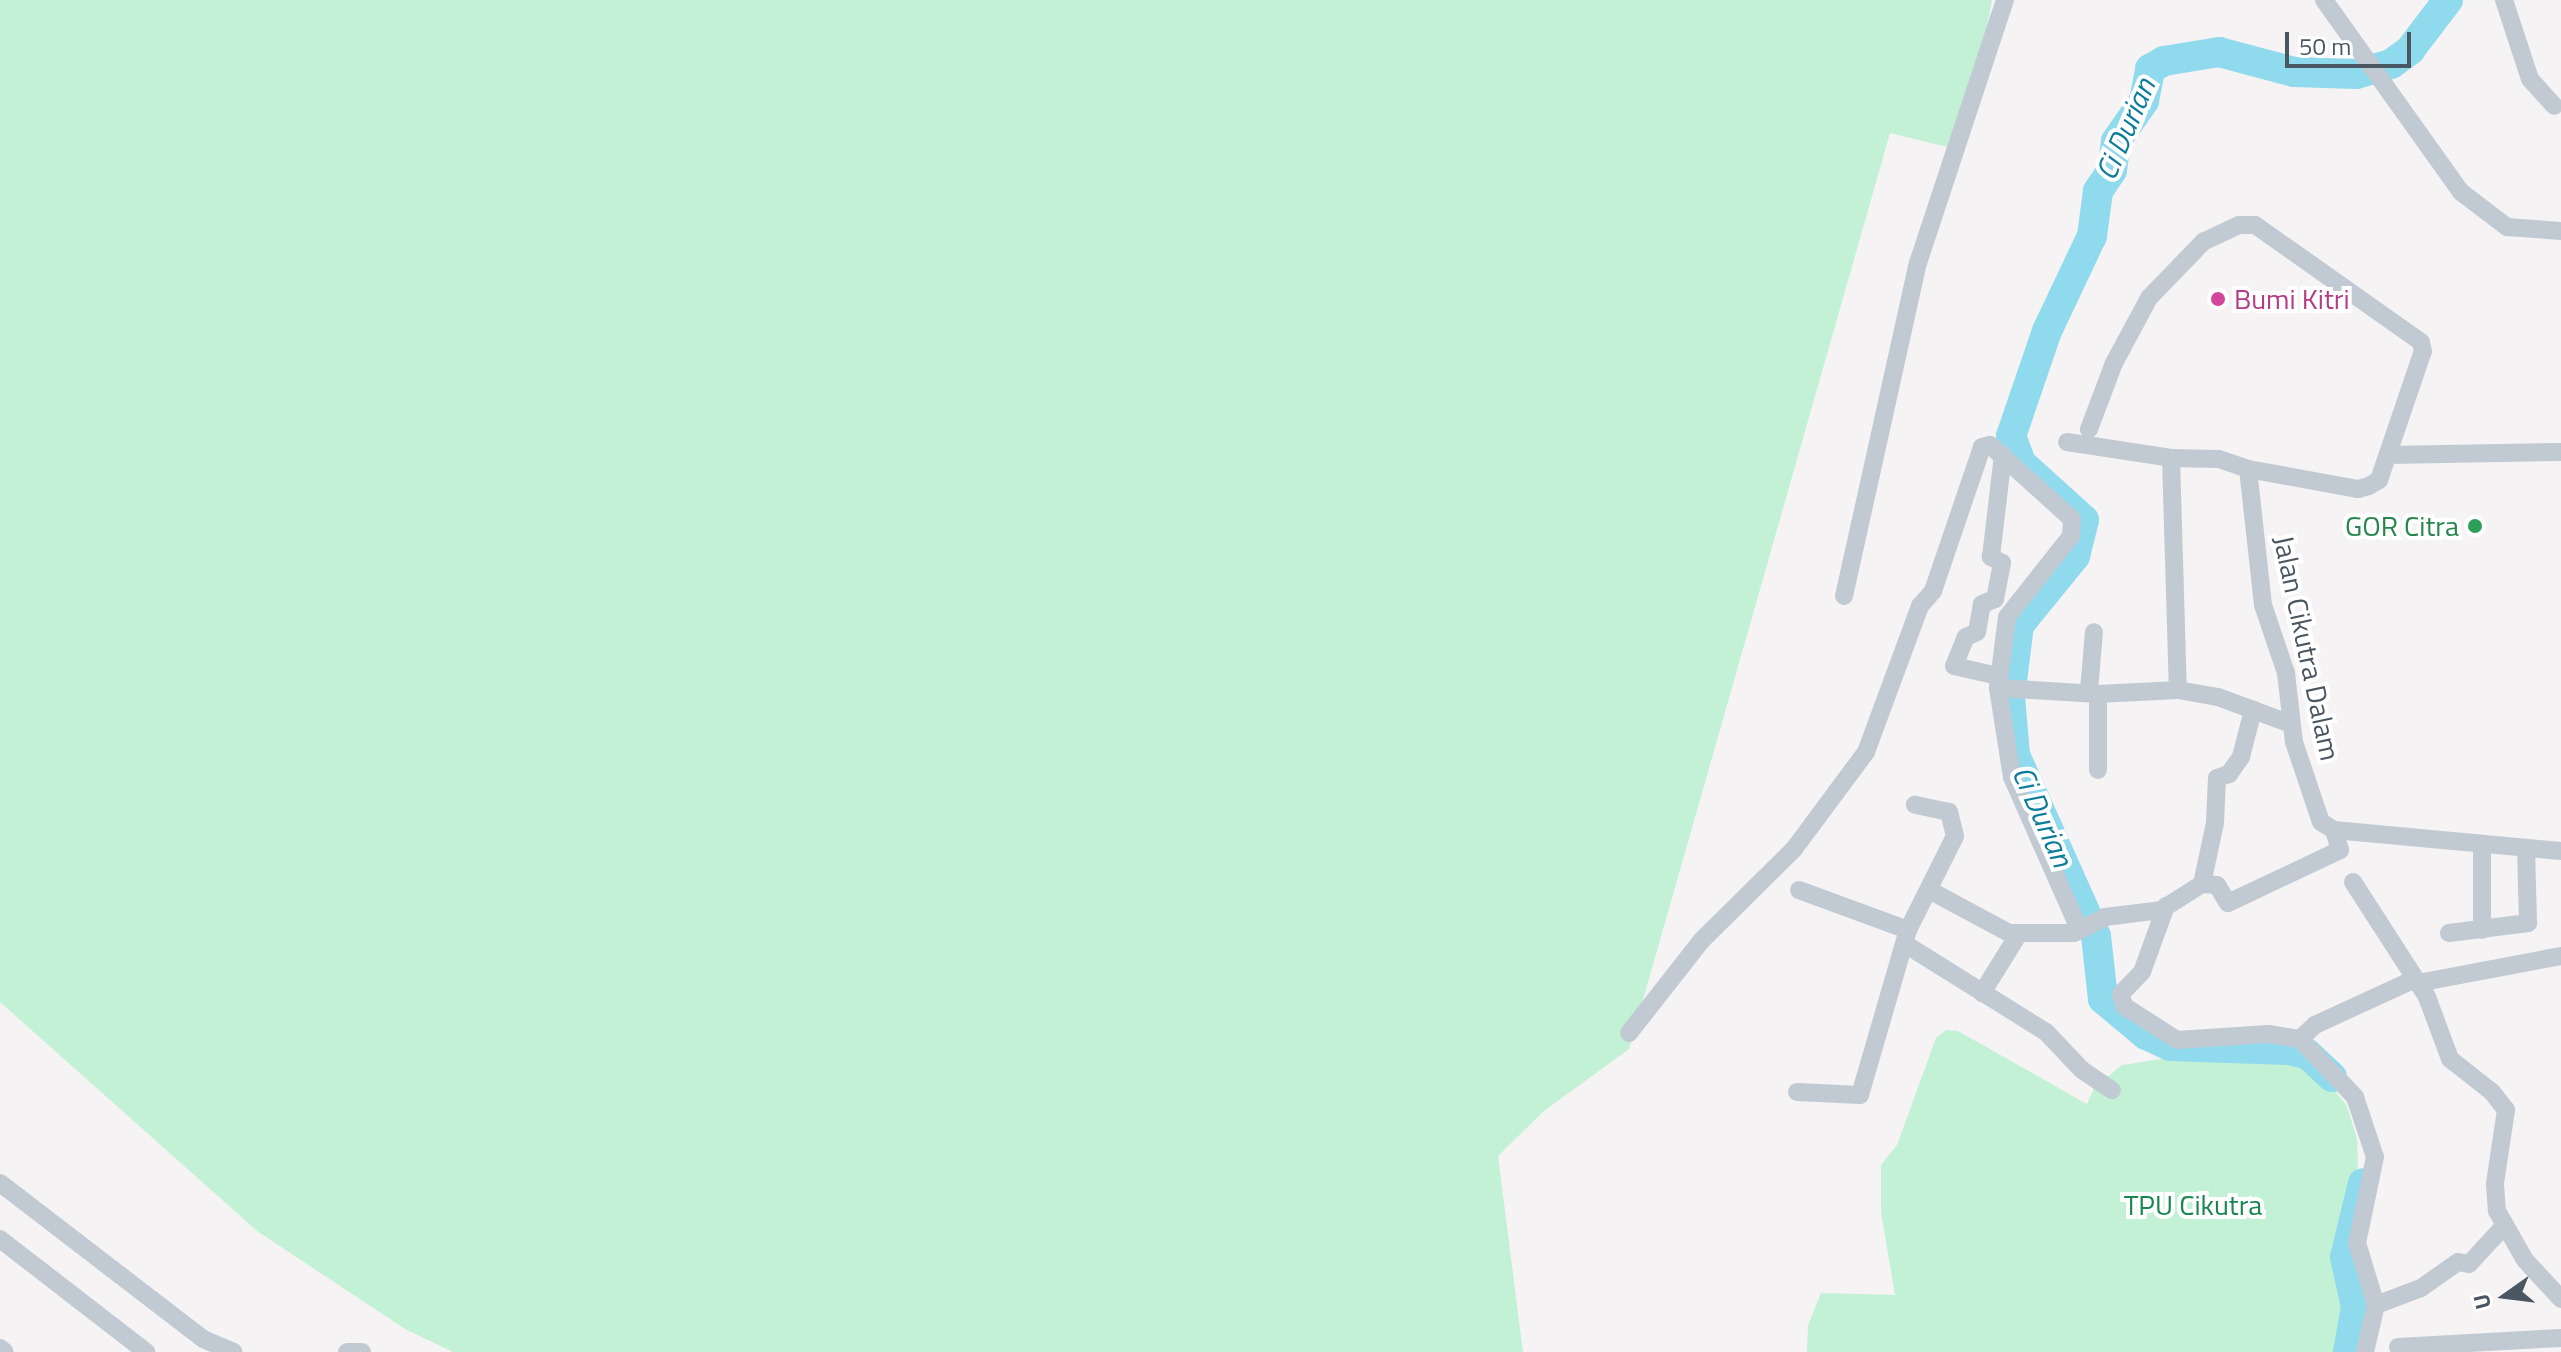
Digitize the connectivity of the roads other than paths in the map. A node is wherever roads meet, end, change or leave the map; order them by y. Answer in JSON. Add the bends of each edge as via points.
{"nodes":[{"id":1,"x":2005,"y":0,"type":"edge"},
{"id":2,"x":2324,"y":0,"type":"edge"},
{"id":3,"x":2504,"y":0,"type":"edge"},
{"id":4,"x":2554,"y":106,"type":"dead end"},
{"id":5,"x":2561,"y":231,"type":"edge"},
{"id":6,"x":2089,"y":429,"type":"dead end"},
{"id":7,"x":2067,"y":442,"type":"dead end"},
{"id":8,"x":2561,"y":452,"type":"edge"},
{"id":9,"x":2003,"y":455,"type":"junction"},
{"id":10,"x":2388,"y":455,"type":"junction"},
{"id":11,"x":2171,"y":458,"type":"junction"},
{"id":12,"x":2248,"y":469,"type":"junction"},
{"id":13,"x":1844,"y":596,"type":"dead end"},
{"id":14,"x":2094,"y":632,"type":"dead end"},
{"id":15,"x":1999,"y":684,"type":"junction"},
{"id":16,"x":2178,"y":690,"type":"junction"},
{"id":17,"x":2094,"y":692,"type":"junction"},
{"id":18,"x":2253,"y":710,"type":"junction"},
{"id":19,"x":2291,"y":724,"type":"junction"},
{"id":20,"x":2098,"y":770,"type":"dead end"},
{"id":21,"x":1915,"y":805,"type":"dead end"},
{"id":22,"x":2334,"y":830,"type":"junction"},
{"id":23,"x":2482,"y":844,"type":"junction"},
{"id":24,"x":2526,"y":849,"type":"junction"},
{"id":25,"x":2561,"y":851,"type":"edge"},
{"id":26,"x":2353,"y":882,"type":"dead end"},
{"id":27,"x":2202,"y":884,"type":"junction"},
{"id":28,"x":1799,"y":890,"type":"dead end"},
{"id":29,"x":1931,"y":891,"type":"junction"},
{"id":30,"x":2166,"y":906,"type":"junction"},
{"id":31,"x":2091,"y":924,"type":"junction"},
{"id":32,"x":2482,"y":930,"type":"junction"},
{"id":33,"x":2449,"y":933,"type":"dead end"},
{"id":34,"x":2018,"y":935,"type":"junction"},
{"id":35,"x":1907,"y":937,"type":"junction"},
{"id":36,"x":2561,"y":956,"type":"edge"},
{"id":37,"x":2417,"y":981,"type":"junction"},
{"id":38,"x":1982,"y":993,"type":"junction"},
{"id":39,"x":1629,"y":1033,"type":"dead end"},
{"id":40,"x":2300,"y":1039,"type":"junction"},
{"id":41,"x":2112,"y":1090,"type":"dead end"},
{"id":42,"x":1797,"y":1092,"type":"dead end"},
{"id":43,"x":0,"y":1183,"type":"edge"},
{"id":44,"x":2505,"y":1225,"type":"junction"},
{"id":45,"x":0,"y":1239,"type":"edge"},
{"id":46,"x":2561,"y":1299,"type":"edge"},
{"id":47,"x":2376,"y":1305,"type":"junction"},
{"id":48,"x":2561,"y":1338,"type":"edge"},
{"id":49,"x":197,"y":1346,"type":"edge"},
{"id":50,"x":2398,"y":1347,"type":"dead end"},
{"id":51,"x":0,"y":1348,"type":"edge"},
{"id":52,"x":5,"y":1352,"type":"edge"},
{"id":53,"x":146,"y":1352,"type":"edge"},
{"id":54,"x":233,"y":1352,"type":"edge"},
{"id":55,"x":347,"y":1352,"type":"edge"},
{"id":56,"x":362,"y":1352,"type":"edge"},
{"id":57,"x":2365,"y":1352,"type":"edge"}],
"edges":[{"from":1,"to":13,"type":"street","via":[[1918,263]]},
{"from":2,"to":5,"type":"street","via":[[2461,192],[2507,227]]},
{"from":3,"to":4,"type":"street","via":[[2530,79]]},
{"from":6,"to":10,"type":"street","via":[[2114,363],[2165,277],[2224,229],[2255,225],[2421,342],[2423,351]]},
{"from":7,"to":11,"type":"street"},
{"from":8,"to":10,"type":"street"},
{"from":9,"to":15,"type":"street","via":[[2065,509],[2072,527],[2071,536],[2007,617]]},
{"from":9,"to":15,"type":"street","via":[[1991,557],[2002,563],[1995,599],[1982,604],[1977,632],[1966,637],[1954,666]]},
{"from":9,"to":39,"type":"street","via":[[1990,445],[1982,447],[1933,591],[1920,606],[1866,752],[1794,849],[1702,940]]},
{"from":10,"to":12,"type":"street","via":[[2379,480],[2358,489]]},
{"from":11,"to":12,"type":"street","via":[[2219,459]]},
{"from":11,"to":16,"type":"street"},
{"from":12,"to":19,"type":"street","name":"Jalan Cikutra Dalam","via":[[2256,570],[2286,673]]},
{"from":14,"to":17,"type":"street"},
{"from":15,"to":17,"type":"street"},
{"from":15,"to":31,"type":"street","via":[[2012,777]]},
{"from":16,"to":17,"type":"street"},
{"from":16,"to":18,"type":"street"},
{"from":17,"to":20,"type":"street"},
{"from":18,"to":19,"type":"street"},
{"from":18,"to":27,"type":"street","via":[[2241,757],[2229,774],[2217,778],[2215,823]]},
{"from":19,"to":22,"type":"street","name":"Jalan Cikutra Dalam","via":[[2321,822]]},
{"from":21,"to":29,"type":"street","via":[[1949,812],[1954,819],[1955,836]]},
{"from":22,"to":23,"type":"street"},
{"from":22,"to":27,"type":"street","via":[[2340,850],[2228,903],[2217,885]]},
{"from":23,"to":24,"type":"street"},
{"from":23,"to":32,"type":"street"},
{"from":24,"to":25,"type":"street"},
{"from":24,"to":32,"type":"street","via":[[2528,923]]},
{"from":26,"to":37,"type":"street"},
{"from":27,"to":30,"type":"street"},
{"from":28,"to":35,"type":"street"},
{"from":29,"to":34,"type":"street"},
{"from":29,"to":35,"type":"street"},
{"from":30,"to":31,"type":"street"},
{"from":30,"to":40,"type":"street","via":[[2142,972],[2121,994],[2124,1006],[2177,1040],[2268,1034]]},
{"from":31,"to":34,"type":"street"},
{"from":32,"to":33,"type":"street"},
{"from":34,"to":38,"type":"street"},
{"from":35,"to":38,"type":"street"},
{"from":35,"to":42,"type":"street","via":[[1860,1095]]},
{"from":36,"to":37,"type":"street"},
{"from":37,"to":40,"type":"street","via":[[2315,1025]]},
{"from":37,"to":44,"type":"street","via":[[2450,1059],[2506,1110],[2495,1199]]},
{"from":38,"to":41,"type":"street","via":[[2046,1032],[2082,1070]]},
{"from":40,"to":47,"type":"street","via":[[2355,1097],[2374,1147],[2357,1243]]},
{"from":43,"to":49,"type":"street"},
{"from":44,"to":46,"type":"street","via":[[2525,1260]]},
{"from":44,"to":47,"type":"street","via":[[2469,1264],[2458,1262],[2421,1288]]},
{"from":45,"to":53,"type":"street"},
{"from":47,"to":57,"type":"street"},
{"from":48,"to":50,"type":"street"},
{"from":49,"to":54,"type":"street"},
{"from":51,"to":52,"type":"street"},
{"from":55,"to":56,"type":"street"}]}
